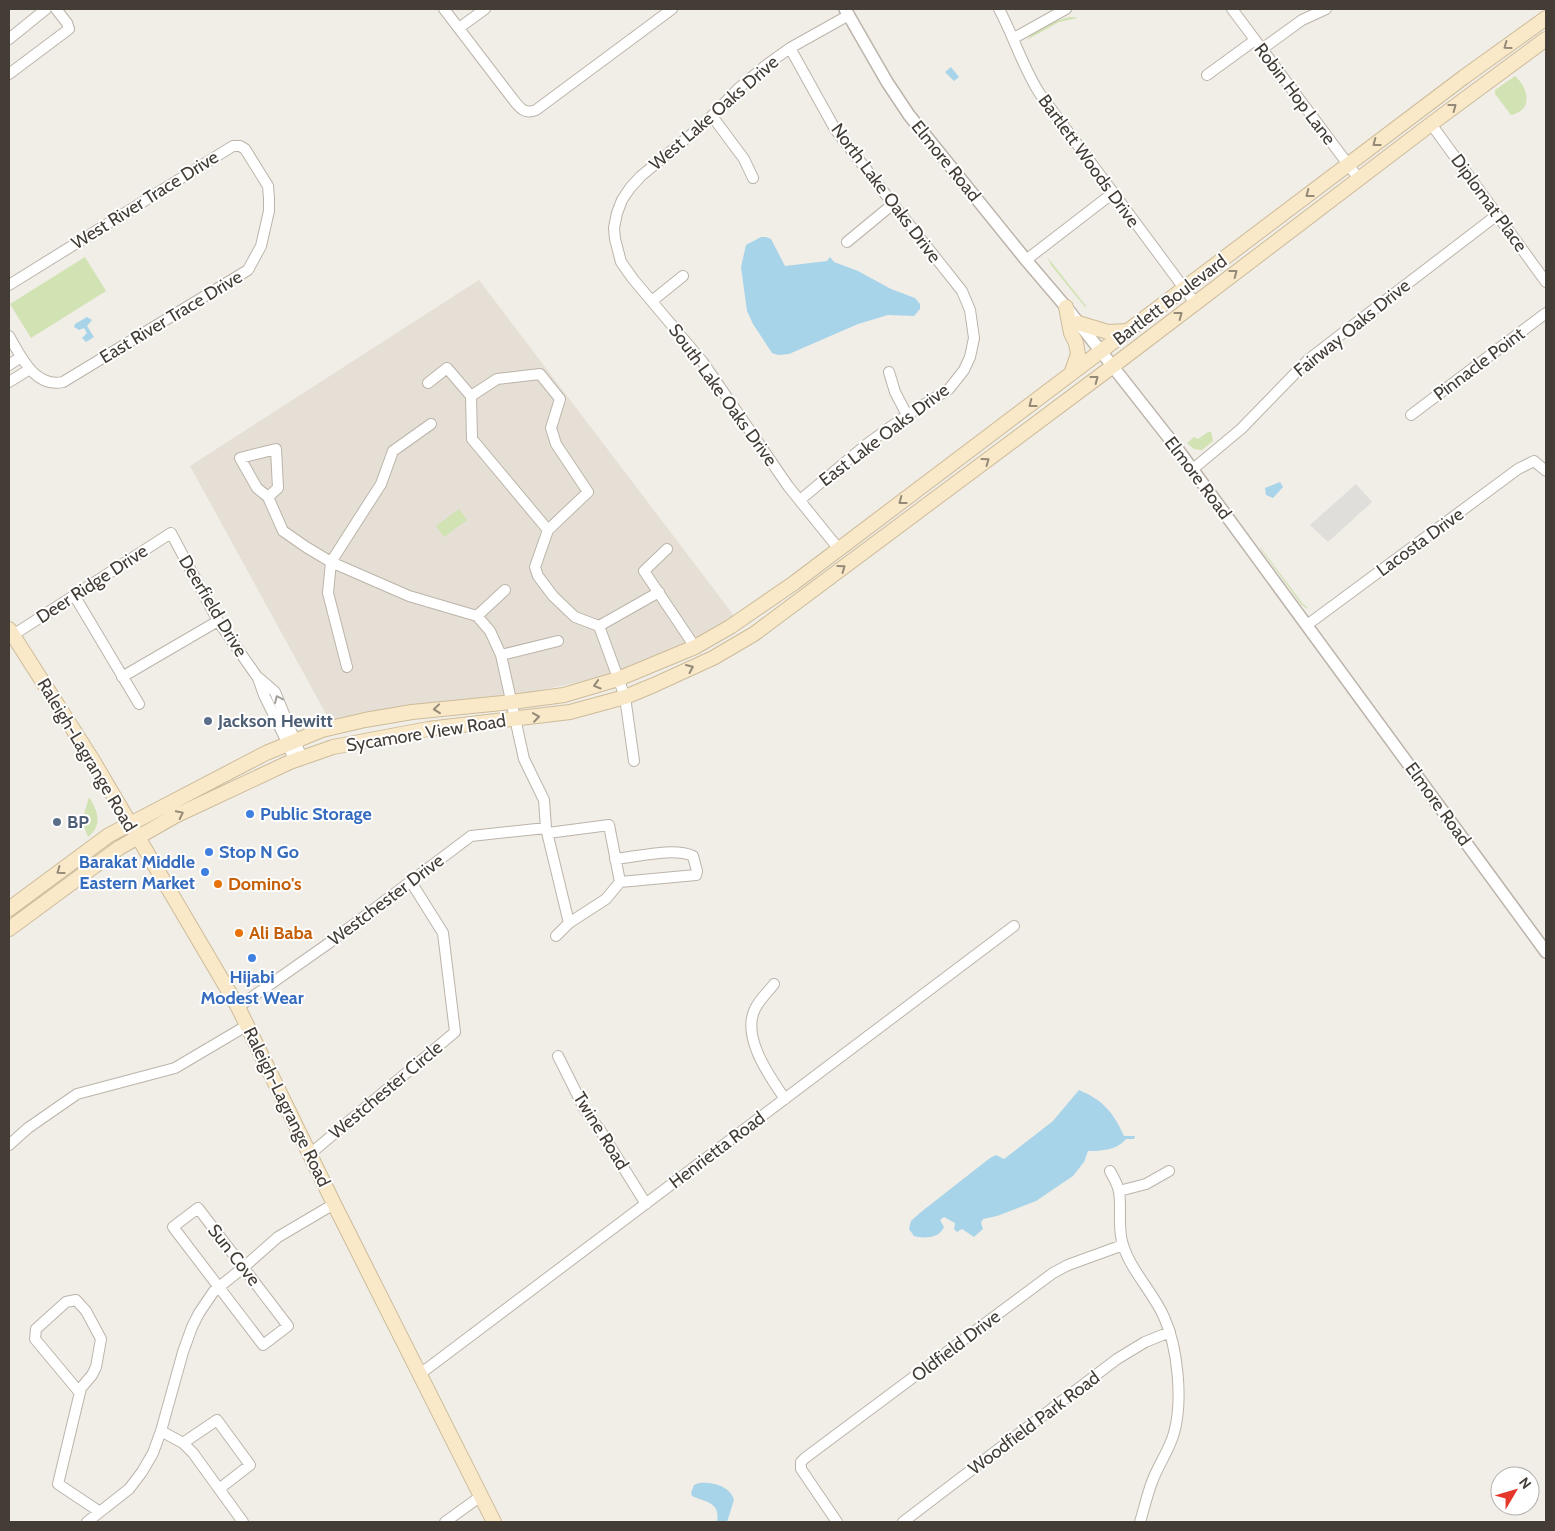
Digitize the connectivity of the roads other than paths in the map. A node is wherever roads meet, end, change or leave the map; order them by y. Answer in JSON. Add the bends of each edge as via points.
{"nodes":[{"id":1,"x":46,"y":9,"type":"edge"},
{"id":2,"x":56,"y":9,"type":"edge"},
{"id":3,"x":444,"y":9,"type":"edge"},
{"id":4,"x":485,"y":9,"type":"edge"},
{"id":5,"x":672,"y":9,"type":"edge"},
{"id":6,"x":999,"y":9,"type":"edge"},
{"id":7,"x":1066,"y":9,"type":"edge"},
{"id":8,"x":1232,"y":9,"type":"edge"},
{"id":9,"x":1326,"y":9,"type":"edge"},
{"id":10,"x":847,"y":12,"type":"edge"},
{"id":11,"x":1546,"y":18,"type":"edge"},
{"id":12,"x":459,"y":28,"type":"junction"},
{"id":13,"x":1014,"y":38,"type":"junction"},
{"id":14,"x":9,"y":39,"type":"edge"},
{"id":15,"x":1546,"y":39,"type":"edge"},
{"id":16,"x":1255,"y":40,"type":"junction"},
{"id":17,"x":790,"y":48,"type":"junction"},
{"id":18,"x":1262,"y":49,"type":"junction"},
{"id":19,"x":9,"y":74,"type":"edge"},
{"id":20,"x":1208,"y":75,"type":"dead end"},
{"id":21,"x":712,"y":116,"type":"junction"},
{"id":22,"x":1431,"y":124,"type":"junction"},
{"id":23,"x":1348,"y":165,"type":"junction"},
{"id":24,"x":753,"y":178,"type":"dead end"},
{"id":25,"x":1358,"y":179,"type":"junction"},
{"id":26,"x":268,"y":186,"type":"joint"},
{"id":27,"x":1113,"y":193,"type":"junction"},
{"id":28,"x":893,"y":204,"type":"junction"},
{"id":29,"x":1498,"y":215,"type":"junction"},
{"id":30,"x":615,"y":239,"type":"joint"},
{"id":31,"x":847,"y":242,"type":"dead end"},
{"id":32,"x":1026,"y":260,"type":"junction"},
{"id":33,"x":682,"y":276,"type":"dead end"},
{"id":34,"x":1546,"y":282,"type":"edge"},
{"id":35,"x":9,"y":285,"type":"edge"},
{"id":36,"x":1185,"y":289,"type":"junction"},
{"id":37,"x":652,"y":301,"type":"junction"},
{"id":38,"x":1195,"y":303,"type":"junction"},
{"id":39,"x":1066,"y":307,"type":"junction"},
{"id":40,"x":1546,"y":313,"type":"edge"},
{"id":41,"x":1078,"y":323,"type":"junction"},
{"id":42,"x":1129,"y":331,"type":"junction"},
{"id":43,"x":9,"y":336,"type":"edge"},
{"id":44,"x":974,"y":338,"type":"joint"},
{"id":45,"x":1100,"y":352,"type":"junction"},
{"id":46,"x":21,"y":357,"type":"junction"},
{"id":47,"x":9,"y":365,"type":"edge"},
{"id":48,"x":1112,"y":367,"type":"junction"},
{"id":49,"x":30,"y":369,"type":"junction"},
{"id":50,"x":888,"y":372,"type":"dead end"},
{"id":51,"x":1071,"y":374,"type":"junction"},
{"id":52,"x":9,"y":382,"type":"edge"},
{"id":53,"x":428,"y":383,"type":"dead end"},
{"id":54,"x":472,"y":396,"type":"junction"},
{"id":55,"x":908,"y":415,"type":"junction"},
{"id":56,"x":1411,"y":416,"type":"dead end"},
{"id":57,"x":430,"y":424,"type":"dead end"},
{"id":58,"x":948,"y":467,"type":"junction"},
{"id":59,"x":1192,"y":469,"type":"junction"},
{"id":60,"x":1546,"y":471,"type":"edge"},
{"id":61,"x":958,"y":481,"type":"junction"},
{"id":62,"x":268,"y":497,"type":"junction"},
{"id":63,"x":800,"y":500,"type":"junction"},
{"id":64,"x":548,"y":530,"type":"junction"},
{"id":65,"x":171,"y":533,"type":"joint"},
{"id":66,"x":838,"y":548,"type":"junction"},
{"id":67,"x":667,"y":549,"type":"dead end"},
{"id":68,"x":331,"y":562,"type":"junction"},
{"id":69,"x":794,"y":583,"type":"joint"},
{"id":70,"x":505,"y":590,"type":"dead end"},
{"id":71,"x":659,"y":592,"type":"junction"},
{"id":72,"x":74,"y":595,"type":"junction"},
{"id":73,"x":802,"y":596,"type":"joint"},
{"id":74,"x":476,"y":616,"type":"junction"},
{"id":75,"x":742,"y":619,"type":"junction"},
{"id":76,"x":218,"y":621,"type":"junction"},
{"id":77,"x":1306,"y":625,"type":"junction"},
{"id":78,"x":599,"y":626,"type":"junction"},
{"id":79,"x":11,"y":632,"type":"edge"},
{"id":80,"x":754,"y":634,"type":"junction"},
{"id":81,"x":558,"y":641,"type":"dead end"},
{"id":82,"x":696,"y":647,"type":"junction"},
{"id":83,"x":501,"y":655,"type":"junction"},
{"id":84,"x":347,"y":667,"type":"dead end"},
{"id":85,"x":122,"y":677,"type":"junction"},
{"id":86,"x":621,"y":687,"type":"junction"},
{"id":87,"x":139,"y":704,"type":"dead end"},
{"id":88,"x":514,"y":710,"type":"junction"},
{"id":89,"x":292,"y":743,"type":"junction"},
{"id":90,"x":298,"y":760,"type":"junction"},
{"id":91,"x":634,"y":761,"type":"dead end"},
{"id":92,"x":248,"y":763,"type":"junction"},
{"id":93,"x":256,"y":778,"type":"junction"},
{"id":94,"x":195,"y":790,"type":"junction"},
{"id":95,"x":202,"y":804,"type":"junction"},
{"id":96,"x":129,"y":824,"type":"junction"},
{"id":97,"x":547,"y":830,"type":"junction"},
{"id":98,"x":137,"y":838,"type":"junction"},
{"id":99,"x":615,"y":859,"type":"junction"},
{"id":100,"x":411,"y":882,"type":"junction"},
{"id":101,"x":620,"y":882,"type":"junction"},
{"id":102,"x":9,"y":909,"type":"edge"},
{"id":103,"x":569,"y":923,"type":"junction"},
{"id":104,"x":1014,"y":926,"type":"dead end"},
{"id":105,"x":9,"y":929,"type":"edge"},
{"id":106,"x":556,"y":936,"type":"dead end"},
{"id":107,"x":1546,"y":952,"type":"edge"},
{"id":108,"x":774,"y":984,"type":"dead end"},
{"id":109,"x":238,"y":1007,"type":"junction"},
{"id":110,"x":246,"y":1026,"type":"junction"},
{"id":111,"x":558,"y":1056,"type":"dead end"},
{"id":112,"x":785,"y":1099,"type":"junction"},
{"id":113,"x":9,"y":1145,"type":"edge"},
{"id":114,"x":310,"y":1154,"type":"junction"},
{"id":115,"x":1110,"y":1171,"type":"dead end"},
{"id":116,"x":1168,"y":1171,"type":"dead end"},
{"id":117,"x":1119,"y":1191,"type":"junction"},
{"id":118,"x":334,"y":1204,"type":"junction"},
{"id":119,"x":646,"y":1204,"type":"junction"},
{"id":120,"x":1123,"y":1245,"type":"junction"},
{"id":121,"x":244,"y":1268,"type":"junction"},
{"id":122,"x":218,"y":1288,"type":"junction"},
{"id":123,"x":1170,"y":1332,"type":"junction"},
{"id":124,"x":420,"y":1374,"type":"junction"},
{"id":125,"x":80,"y":1393,"type":"junction"},
{"id":126,"x":161,"y":1431,"type":"junction"},
{"id":127,"x":183,"y":1443,"type":"junction"},
{"id":128,"x":219,"y":1489,"type":"junction"},
{"id":129,"x":481,"y":1496,"type":"junction"},
{"id":130,"x":100,"y":1512,"type":"junction"},
{"id":131,"x":87,"y":1522,"type":"edge"},
{"id":132,"x":243,"y":1522,"type":"edge"},
{"id":133,"x":445,"y":1522,"type":"edge"},
{"id":134,"x":494,"y":1522,"type":"edge"},
{"id":135,"x":837,"y":1522,"type":"edge"},
{"id":136,"x":903,"y":1522,"type":"edge"},
{"id":137,"x":1140,"y":1522,"type":"edge"}],
"edges":[{"from":1,"to":14,"type":"street"},
{"from":2,"to":19,"type":"street","via":[[69,28]]},
{"from":3,"to":12,"type":"street"},
{"from":4,"to":12,"type":"street"},
{"from":5,"to":12,"type":"street","via":[[536,110],[527,112],[512,98]]},
{"from":6,"to":13,"type":"street","name":"Bartlett Woods Drive"},
{"from":7,"to":13,"type":"street"},
{"from":8,"to":16,"type":"street","name":"Robin Hop Lane"},
{"from":9,"to":18,"type":"street","via":[[1302,20]]},
{"from":10,"to":17,"type":"street","name":"West Lake Oaks Drive"},
{"from":10,"to":32,"type":"street","name":"Elmore Road","via":[[904,108]]},
{"from":11,"to":23,"type":"main road","name":"Bartlett Boulevard","one_way":true},
{"from":13,"to":27,"type":"street","name":"Bartlett Woods Drive","via":[[1040,94]]},
{"from":22,"to":15,"type":"main road","name":"Bartlett Boulevard","one_way":true},
{"from":16,"to":18,"type":"street","name":"Robin Hop Lane"},
{"from":16,"to":20,"type":"street"},
{"from":17,"to":21,"type":"street","name":"West Lake Oaks Drive","via":[[754,75]]},
{"from":17,"to":28,"type":"street","name":"North Lake Oaks Drive","via":[[835,129]]},
{"from":18,"to":23,"type":"street","name":"Robin Hop Lane"},
{"from":21,"to":24,"type":"street","via":[[744,159]]},
{"from":21,"to":30,"type":"street","name":"West Lake Oaks Drive","via":[[630,188],[617,213]]},
{"from":22,"to":25,"type":"main road","name":"Bartlett Boulevard"},
{"from":22,"to":29,"type":"street","name":"Diplomat Place"},
{"from":23,"to":25,"type":"street","name":"Robin Hop Lane"},
{"from":23,"to":36,"type":"main road","name":"Bartlett Boulevard","one_way":true},
{"from":38,"to":25,"type":"main road","name":"Bartlett Boulevard","one_way":true},
{"from":26,"to":35,"type":"street","name":"West River Trace Drive","via":[[245,149],[233,146]]},
{"from":26,"to":49,"type":"street","name":"East River Trace Drive","via":[[268,211],[261,246],[248,270],[63,382],[53,384]]},
{"from":27,"to":32,"type":"street"},
{"from":27,"to":36,"type":"street","name":"Bartlett Woods Drive"},
{"from":28,"to":31,"type":"street"},
{"from":28,"to":44,"type":"street","name":"North Lake Oaks Drive","via":[[962,291],[970,310]]},
{"from":29,"to":34,"type":"street","name":"Diplomat Place"},
{"from":29,"to":59,"type":"street","name":"Fairway Oaks Drive","via":[[1309,359],[1242,429]]},
{"from":30,"to":37,"type":"street","name":"South Lake Oaks Drive","via":[[621,262]]},
{"from":32,"to":39,"type":"street","name":"Elmore Road"},
{"from":33,"to":37,"type":"street"},
{"from":36,"to":38,"type":"street","name":"Bartlett Woods Drive"},
{"from":36,"to":42,"type":"main road","name":"Bartlett Boulevard"},
{"from":37,"to":63,"type":"street","name":"South Lake Oaks Drive","via":[[714,377]]},
{"from":48,"to":38,"type":"main road","name":"Bartlett Boulevard","one_way":true},
{"from":39,"to":41,"type":"street","name":"Elmore Road"},
{"from":39,"to":51,"type":"main road","via":[[1078,354]]},
{"from":40,"to":56,"type":"street","name":"Pinnacle Point"},
{"from":41,"to":42,"type":"main road","via":[[1108,332]]},
{"from":41,"to":45,"type":"street","name":"Elmore Road"},
{"from":42,"to":45,"type":"main road","name":"Bartlett Boulevard"},
{"from":43,"to":46,"type":"street"},
{"from":44,"to":55,"type":"street","name":"East Lake Oaks Drive","via":[[970,357],[958,380],[950,389]]},
{"from":45,"to":48,"type":"street","name":"Elmore Road"},
{"from":45,"to":51,"type":"main road","name":"Bartlett Boulevard"},
{"from":46,"to":47,"type":"street"},
{"from":46,"to":49,"type":"street","name":"East River Trace Drive"},
{"from":48,"to":59,"type":"street","name":"Elmore Road"},
{"from":61,"to":48,"type":"main road","name":"Bartlett Boulevard","one_way":true},
{"from":49,"to":52,"type":"street"},
{"from":50,"to":55,"type":"street"},
{"from":51,"to":58,"type":"main road","name":"Bartlett Boulevard","one_way":true},
{"from":53,"to":54,"type":"street","via":[[448,368]]},
{"from":54,"to":64,"type":"street","via":[[472,440]]},
{"from":54,"to":64,"type":"street","via":[[497,379],[540,374],[560,399],[551,428],[556,444],[588,492]]},
{"from":55,"to":63,"type":"street","name":"East Lake Oaks Drive","via":[[842,463]]},
{"from":57,"to":68,"type":"street","via":[[393,451],[381,484]]},
{"from":58,"to":61,"type":"main road"},
{"from":58,"to":66,"type":"main road","name":"Bartlett Boulevard","one_way":true},
{"from":59,"to":77,"type":"street","name":"Elmore Road"},
{"from":60,"to":77,"type":"street","name":"Lacosta Drive","via":[[1534,461],[1518,469]]},
{"from":73,"to":61,"type":"main road","name":"Bartlett Boulevard","one_way":true},
{"from":62,"to":62,"type":"street","via":[[257,488],[240,458],[276,449],[278,488]]},
{"from":62,"to":68,"type":"street","via":[[283,531]]},
{"from":63,"to":66,"type":"street","name":"South Lake Oaks Drive"},
{"from":64,"to":78,"type":"street","via":[[536,566],[538,576],[575,617]]},
{"from":65,"to":72,"type":"street","name":"Deer Ridge Drive"},
{"from":65,"to":76,"type":"street","name":"Deerfield Drive"},
{"from":66,"to":69,"type":"main road","name":"Bartlett Boulevard"},
{"from":67,"to":71,"type":"street","via":[[644,571]]},
{"from":68,"to":74,"type":"street","via":[[409,596]]},
{"from":68,"to":84,"type":"street","via":[[328,593]]},
{"from":69,"to":75,"type":"main road","name":"Sycamore View Road"},
{"from":70,"to":74,"type":"street"},
{"from":71,"to":78,"type":"street"},
{"from":71,"to":82,"type":"street"},
{"from":72,"to":79,"type":"street","name":"Deer Ridge Drive"},
{"from":72,"to":85,"type":"street"},
{"from":73,"to":80,"type":"main road","name":"Sycamore View Road"},
{"from":74,"to":83,"type":"street","via":[[490,632]]},
{"from":75,"to":80,"type":"main road"},
{"from":75,"to":82,"type":"main road","name":"Sycamore View Road"},
{"from":76,"to":85,"type":"street"},
{"from":76,"to":89,"type":"street","name":"Deerfield Drive","via":[[258,678],[275,692]]},
{"from":77,"to":107,"type":"street","name":"Elmore Road"},
{"from":78,"to":86,"type":"street"},
{"from":79,"to":96,"type":"main road","name":"Raleigh-Lagrange Road"},
{"from":86,"to":80,"type":"main road","name":"Sycamore View Road","one_way":true,"via":[[713,658]]},
{"from":81,"to":83,"type":"street"},
{"from":82,"to":86,"type":"main road","name":"Sycamore View Road"},
{"from":83,"to":88,"type":"street"},
{"from":85,"to":87,"type":"street"},
{"from":86,"to":88,"type":"main road","name":"Sycamore View Road","via":[[564,695]]},
{"from":86,"to":91,"type":"street"},
{"from":88,"to":89,"type":"main road","name":"Sycamore View Road","one_way":true,"via":[[412,712],[322,730]]},
{"from":88,"to":90,"type":"main road","name":"Sycamore View Road","via":[[333,747]]},
{"from":88,"to":97,"type":"street","via":[[524,759],[544,800]]},
{"from":89,"to":90,"type":"street","name":"Deerfield Drive"},
{"from":89,"to":92,"type":"main road","name":"Sycamore View Road"},
{"from":90,"to":93,"type":"main road","name":"Sycamore View Road"},
{"from":92,"to":93,"type":"main road"},
{"from":92,"to":94,"type":"main road","name":"Sycamore View Road"},
{"from":93,"to":95,"type":"main road","name":"Sycamore View Road"},
{"from":94,"to":95,"type":"main road"},
{"from":94,"to":96,"type":"main road","name":"Sycamore View Road"},
{"from":98,"to":95,"type":"main road","name":"Sycamore View Road","one_way":true},
{"from":96,"to":98,"type":"main road","name":"Raleigh-Lagrange Road"},
{"from":96,"to":102,"type":"main road","name":"Sycamore View Road","one_way":true,"via":[[109,835]]},
{"from":97,"to":99,"type":"street","name":"Westchester Drive","via":[[609,825]]},
{"from":97,"to":100,"type":"street","name":"Westchester Drive","via":[[471,836]]},
{"from":97,"to":103,"type":"street"},
{"from":98,"to":105,"type":"main road","name":"Sycamore View Road"},
{"from":98,"to":109,"type":"main road","name":"Raleigh-Lagrange Road"},
{"from":99,"to":101,"type":"street"},
{"from":99,"to":101,"type":"street","via":[[676,852],[694,856],[696,875]]},
{"from":100,"to":109,"type":"street","name":"Westchester Drive"},
{"from":100,"to":114,"type":"street","name":"Westchester Circle","via":[[442,933],[455,1032]]},
{"from":101,"to":103,"type":"street","via":[[606,899]]},
{"from":103,"to":106,"type":"street"},
{"from":104,"to":112,"type":"street","name":"Henrietta Road"},
{"from":108,"to":112,"type":"street","via":[[755,1008],[751,1026],[766,1070]]},
{"from":109,"to":110,"type":"main road","name":"Raleigh-Lagrange Road"},
{"from":110,"to":113,"type":"street","via":[[175,1068],[77,1094]]},
{"from":110,"to":114,"type":"main road","name":"Raleigh-Lagrange Road"},
{"from":111,"to":119,"type":"street","name":"Twine Road","via":[[585,1110]]},
{"from":112,"to":119,"type":"street","name":"Henrietta Road"},
{"from":114,"to":118,"type":"main road","name":"Raleigh-Lagrange Road"},
{"from":115,"to":117,"type":"street"},
{"from":116,"to":117,"type":"street","via":[[1146,1184]]},
{"from":117,"to":120,"type":"street"},
{"from":118,"to":121,"type":"street","via":[[278,1237]]},
{"from":118,"to":124,"type":"main road","name":"Raleigh-Lagrange Road"},
{"from":119,"to":124,"type":"street","name":"Henrietta Road"},
{"from":120,"to":123,"type":"street","via":[[1157,1302]]},
{"from":120,"to":135,"type":"street","name":"Oldfield Drive","via":[[1054,1272],[809,1454],[800,1466]]},
{"from":121,"to":122,"type":"street"},
{"from":121,"to":122,"type":"street","name":"Sun Cove","via":[[288,1326],[263,1345]]},
{"from":121,"to":122,"type":"street","name":"Sun Cove","via":[[198,1208],[173,1227]]},
{"from":122,"to":126,"type":"street","via":[[192,1328]]},
{"from":123,"to":136,"type":"street","name":"Woodfield Park Road","via":[[1145,1342],[1118,1359]]},
{"from":123,"to":137,"type":"street","via":[[1177,1366],[1177,1416],[1174,1434],[1152,1481]]},
{"from":124,"to":129,"type":"main road","name":"Raleigh-Lagrange Road"},
{"from":125,"to":125,"type":"street","via":[[96,1367],[101,1339],[76,1300],[66,1302],[36,1329],[35,1339]]},
{"from":125,"to":130,"type":"street","via":[[58,1484]]},
{"from":126,"to":127,"type":"street"},
{"from":126,"to":130,"type":"street","via":[[142,1472],[129,1489]]},
{"from":127,"to":128,"type":"street"},
{"from":127,"to":128,"type":"street","via":[[217,1420],[250,1465]]},
{"from":128,"to":132,"type":"street"},
{"from":129,"to":133,"type":"street"},
{"from":129,"to":134,"type":"main road","name":"Raleigh-Lagrange Road"},
{"from":130,"to":131,"type":"street"}]}
